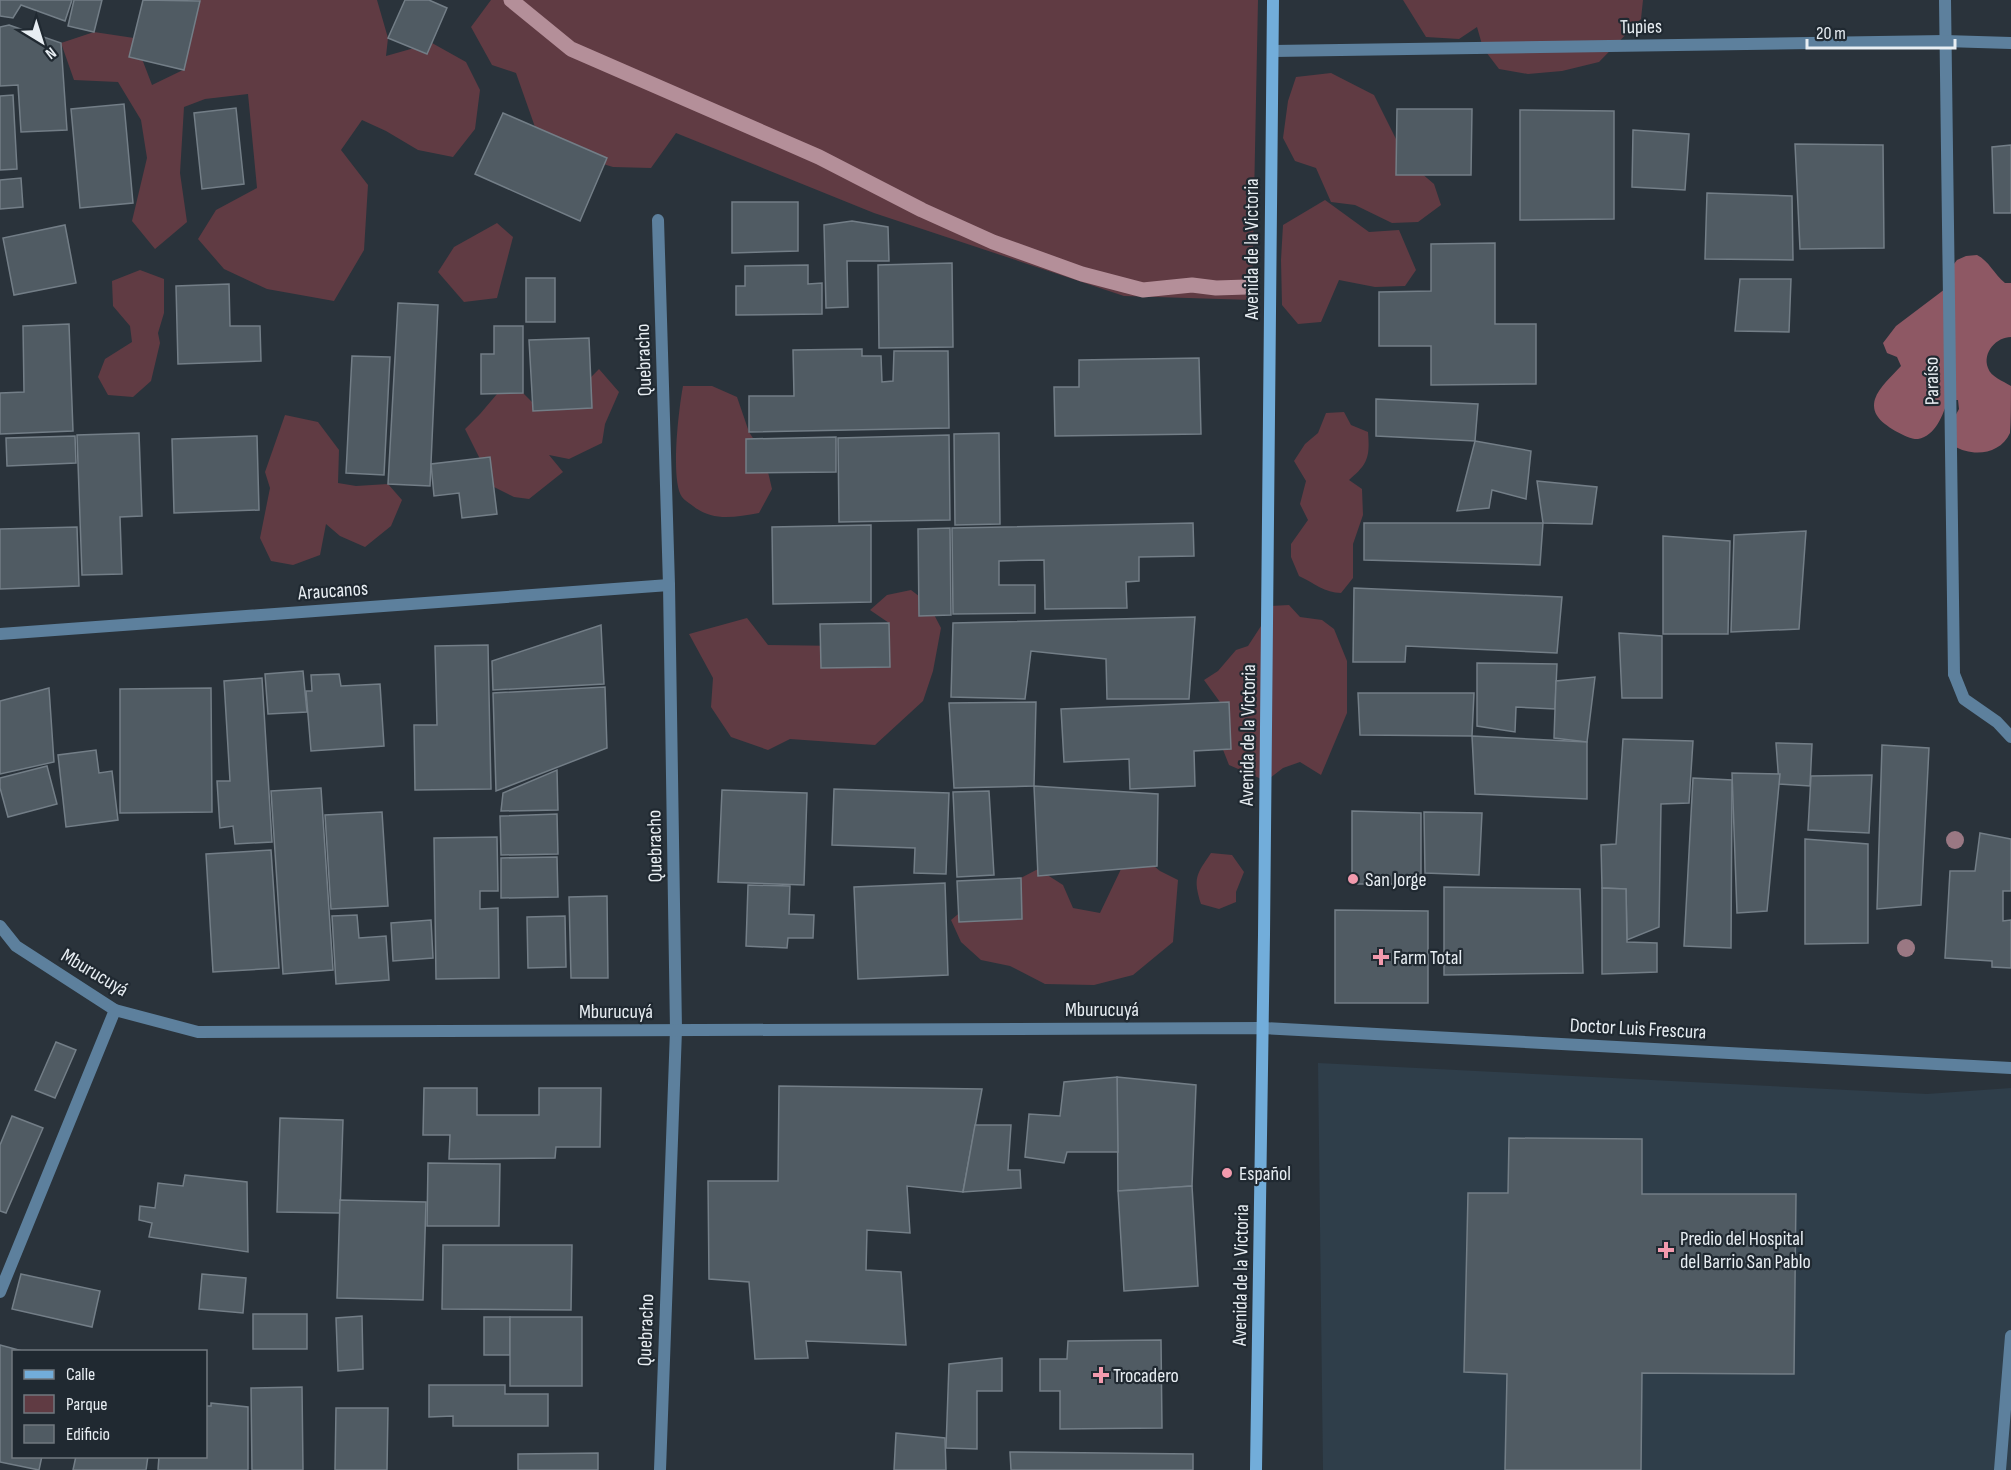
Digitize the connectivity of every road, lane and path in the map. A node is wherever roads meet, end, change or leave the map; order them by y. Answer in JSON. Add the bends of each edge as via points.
{"nodes":[{"id":1,"x":1273,"y":0,"type":"edge"},
{"id":2,"x":1945,"y":0,"type":"edge"},
{"id":3,"x":1945,"y":41,"type":"junction"},
{"id":4,"x":2011,"y":43,"type":"edge"},
{"id":5,"x":1272,"y":51,"type":"junction"},
{"id":6,"x":658,"y":220,"type":"dead end"},
{"id":7,"x":669,"y":585,"type":"junction"},
{"id":8,"x":0,"y":634,"type":"edge"},
{"id":9,"x":2011,"y":736,"type":"edge"},
{"id":10,"x":0,"y":926,"type":"edge"},
{"id":11,"x":115,"y":1010,"type":"junction"},
{"id":12,"x":1263,"y":1028,"type":"junction"},
{"id":13,"x":676,"y":1030,"type":"junction"},
{"id":14,"x":2011,"y":1068,"type":"edge"},
{"id":15,"x":0,"y":1292,"type":"edge"},
{"id":16,"x":2011,"y":1336,"type":"edge"},
{"id":17,"x":660,"y":1470,"type":"edge"},
{"id":18,"x":1256,"y":1470,"type":"edge"},
{"id":19,"x":2000,"y":1470,"type":"edge"}],
"edges":[{"from":1,"to":5,"type":"main road","name":"Avenida de la Victoria"},
{"from":2,"to":3,"type":"street","name":"Paraíso"},
{"from":3,"to":4,"type":"street","name":"Tupies"},
{"from":3,"to":5,"type":"street","name":"Tupies"},
{"from":3,"to":9,"type":"street","name":"Paraíso","via":[[1954,674],[1965,699]]},
{"from":5,"to":12,"type":"main road","name":"Avenida de la Victoria"},
{"from":6,"to":7,"type":"street","name":"Quebracho"},
{"from":7,"to":8,"type":"street","name":"Araucanos"},
{"from":7,"to":13,"type":"street","name":"Quebracho"},
{"from":10,"to":11,"type":"street","name":"Mburucuyá","via":[[16,946]]},
{"from":11,"to":13,"type":"street","name":"Mburucuyá","via":[[198,1032]]},
{"from":11,"to":15,"type":"street"},
{"from":12,"to":13,"type":"street","name":"Mburucuyá"},
{"from":12,"to":14,"type":"street","name":"Doctor Luis Frescura"},
{"from":12,"to":18,"type":"main road","name":"Avenida de la Victoria"},
{"from":13,"to":17,"type":"street","name":"Quebracho"},
{"from":16,"to":19,"type":"street"}]}
